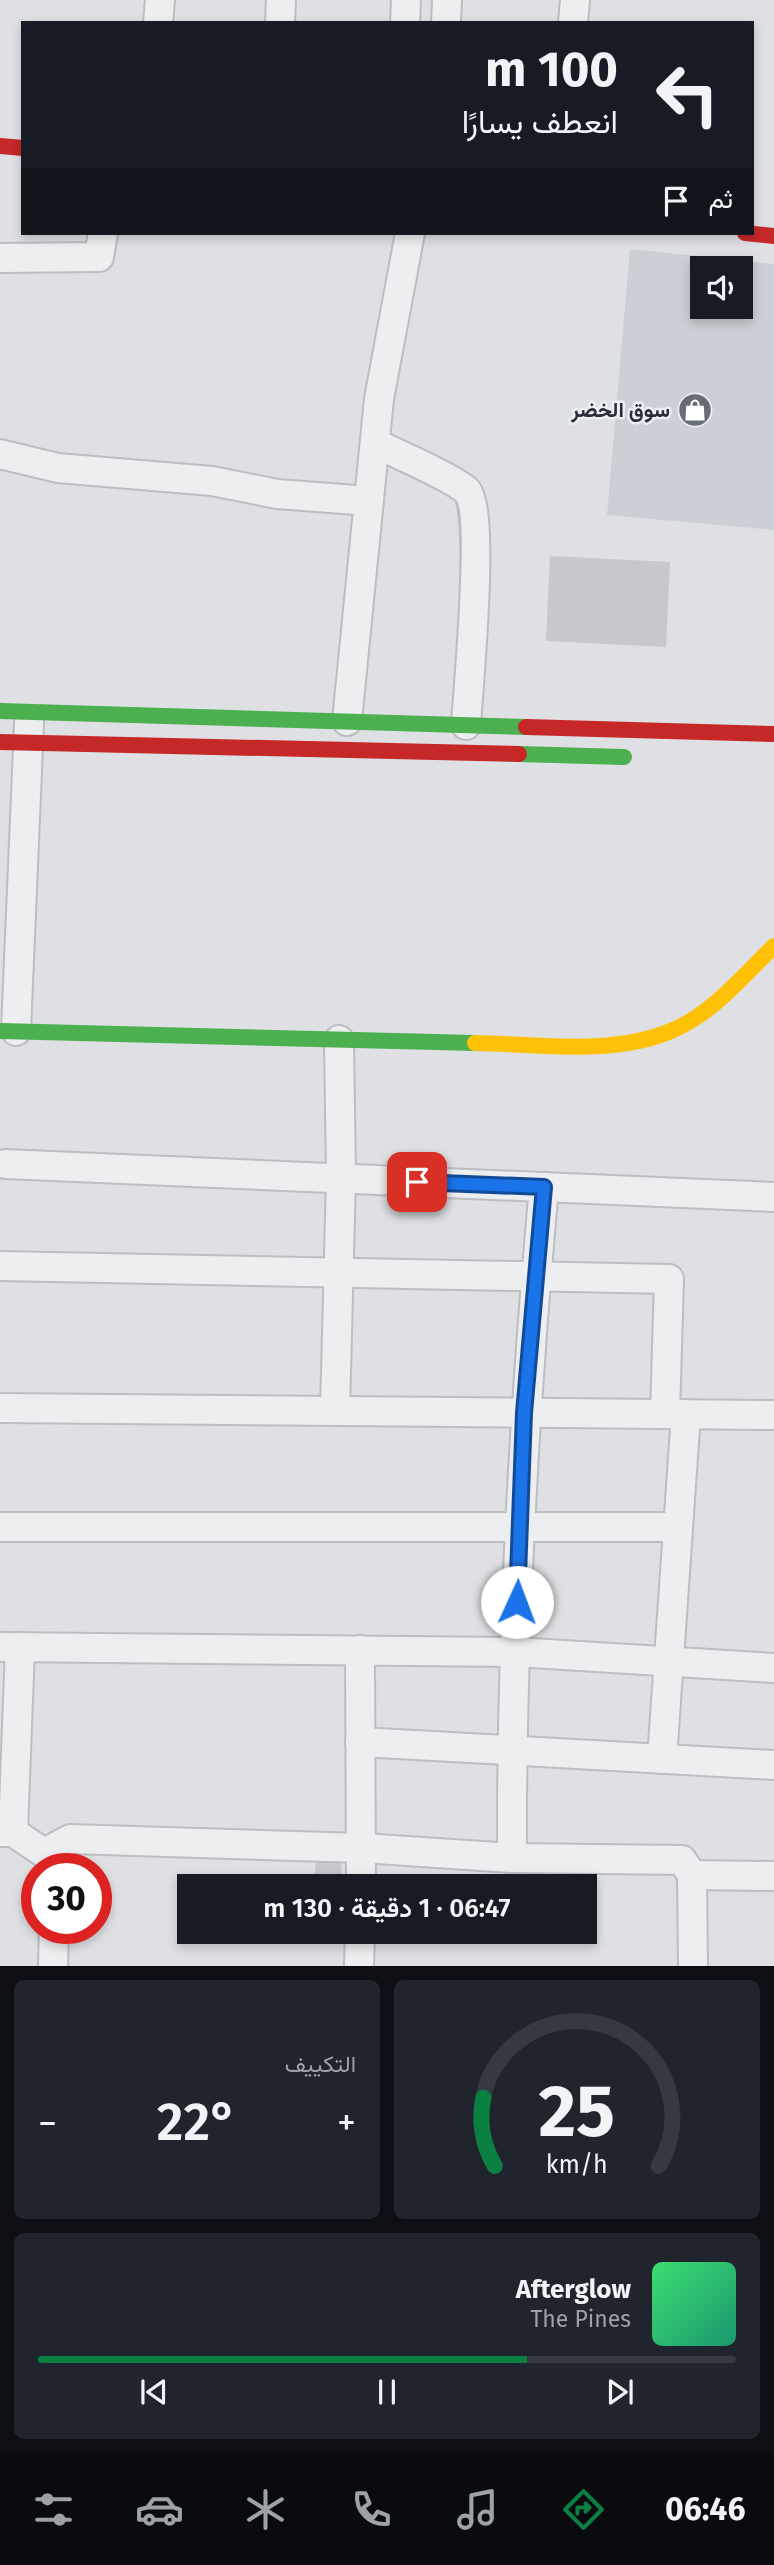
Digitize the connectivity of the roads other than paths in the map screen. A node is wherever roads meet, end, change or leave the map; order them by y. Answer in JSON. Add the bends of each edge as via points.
{"nodes":[{"id":1,"x":160,"y":0,"type":"edge"},
{"id":2,"x":281,"y":0,"type":"edge"},
{"id":3,"x":406,"y":0,"type":"edge"},
{"id":4,"x":447,"y":0,"type":"edge"},
{"id":5,"x":575,"y":0,"type":"edge"},
{"id":6,"x":158,"y":21,"type":"edge"},
{"id":7,"x":280,"y":21,"type":"edge"},
{"id":8,"x":405,"y":21,"type":"edge"},
{"id":9,"x":446,"y":21,"type":"edge"},
{"id":10,"x":573,"y":21,"type":"edge"},
{"id":11,"x":0,"y":146,"type":"edge"},
{"id":12,"x":21,"y":148,"type":"edge"},
{"id":13,"x":754,"y":234,"type":"edge"},
{"id":14,"x":103,"y":235,"type":"edge"},
{"id":15,"x":410,"y":235,"type":"edge"},
{"id":16,"x":774,"y":236,"type":"edge"},
{"id":17,"x":0,"y":258,"type":"edge"},
{"id":18,"x":375,"y":443,"type":"junction"},
{"id":19,"x":0,"y":454,"type":"edge"},
{"id":20,"x":369,"y":501,"type":"junction"},
{"id":21,"x":0,"y":711,"type":"edge"},
{"id":22,"x":30,"y":712,"type":"junction"},
{"id":23,"x":347,"y":721,"type":"junction"},
{"id":24,"x":466,"y":725,"type":"junction"},
{"id":25,"x":774,"y":734,"type":"edge"},
{"id":26,"x":0,"y":742,"type":"edge"},
{"id":27,"x":28,"y":743,"type":"junction"},
{"id":28,"x":636,"y":757,"type":"dead end"},
{"id":29,"x":774,"y":946,"type":"edge"},
{"id":30,"x":8,"y":1031,"type":"edge"},
{"id":31,"x":339,"y":1040,"type":"junction"},
{"id":32,"x":5,"y":1164,"type":"dead end"},
{"id":33,"x":341,"y":1178,"type":"junction"},
{"id":34,"x":544,"y":1187,"type":"junction"},
{"id":35,"x":774,"y":1197,"type":"edge"},
{"id":36,"x":0,"y":1266,"type":"edge"},
{"id":37,"x":338,"y":1272,"type":"junction"},
{"id":38,"x":536,"y":1276,"type":"junction"},
{"id":39,"x":0,"y":1408,"type":"edge"},
{"id":40,"x":335,"y":1411,"type":"junction"},
{"id":41,"x":524,"y":1413,"type":"junction"},
{"id":42,"x":675,"y":1414,"type":"junction"},
{"id":43,"x":774,"y":1415,"type":"edge"},
{"id":44,"x":0,"y":1527,"type":"edge"},
{"id":45,"x":520,"y":1527,"type":"junction"},
{"id":46,"x":678,"y":1527,"type":"junction"},
{"id":47,"x":10,"y":1647,"type":"edge"},
{"id":48,"x":360,"y":1650,"type":"junction"},
{"id":49,"x":515,"y":1652,"type":"junction"},
{"id":50,"x":669,"y":1661,"type":"junction"},
{"id":51,"x":774,"y":1668,"type":"edge"},
{"id":52,"x":360,"y":1742,"type":"junction"},
{"id":53,"x":512,"y":1750,"type":"junction"},
{"id":54,"x":7,"y":1755,"type":"edge"},
{"id":55,"x":662,"y":1759,"type":"junction"},
{"id":56,"x":774,"y":1765,"type":"edge"},
{"id":57,"x":6,"y":1832,"type":"edge"},
{"id":58,"x":362,"y":1848,"type":"junction"},
{"id":59,"x":36,"y":1853,"type":"edge"},
{"id":60,"x":55,"y":1853,"type":"edge"},
{"id":61,"x":512,"y":1858,"type":"junction"},
{"id":62,"x":361,"y":1874,"type":"edge"},
{"id":63,"x":692,"y":1875,"type":"junction"},
{"id":64,"x":774,"y":1876,"type":"edge"},
{"id":65,"x":54,"y":1944,"type":"edge"},
{"id":66,"x":360,"y":1944,"type":"edge"},
{"id":67,"x":53,"y":1966,"type":"edge"},
{"id":68,"x":359,"y":1966,"type":"edge"},
{"id":69,"x":693,"y":1966,"type":"edge"}],
"edges":[{"from":1,"to":6,"type":"street"},
{"from":2,"to":7,"type":"street"},
{"from":3,"to":8,"type":"street"},
{"from":4,"to":9,"type":"street"},
{"from":5,"to":10,"type":"street"},
{"from":11,"to":12,"type":"main road"},
{"from":13,"to":16,"type":"main road"},
{"from":14,"to":17,"type":"street","via":[[99,257]]},
{"from":15,"to":18,"type":"street"},
{"from":18,"to":20,"type":"street"},
{"from":18,"to":24,"type":"street","via":[[467,491],[475,509]]},
{"from":19,"to":20,"type":"street","via":[[58,468]]},
{"from":20,"to":23,"type":"street"},
{"from":21,"to":22,"type":"main road"},
{"from":22,"to":23,"type":"main road"},
{"from":22,"to":27,"type":"street"},
{"from":23,"to":24,"type":"main road"},
{"from":24,"to":25,"type":"main road"},
{"from":26,"to":27,"type":"main road"},
{"from":27,"to":28,"type":"main road"},
{"from":27,"to":30,"type":"street"},
{"from":29,"to":31,"type":"main road","via":[[717,1002],[672,1031],[615,1046]]},
{"from":30,"to":31,"type":"main road"},
{"from":31,"to":33,"type":"street"},
{"from":32,"to":33,"type":"street"},
{"from":33,"to":34,"type":"street"},
{"from":33,"to":37,"type":"street"},
{"from":34,"to":35,"type":"street"},
{"from":34,"to":38,"type":"street"},
{"from":36,"to":37,"type":"street"},
{"from":37,"to":38,"type":"street"},
{"from":37,"to":40,"type":"street"},
{"from":38,"to":41,"type":"street"},
{"from":38,"to":42,"type":"street","via":[[669,1279]]},
{"from":39,"to":40,"type":"street"},
{"from":40,"to":41,"type":"street"},
{"from":41,"to":42,"type":"street"},
{"from":41,"to":45,"type":"street"},
{"from":42,"to":43,"type":"street"},
{"from":42,"to":46,"type":"street"},
{"from":44,"to":45,"type":"street"},
{"from":45,"to":46,"type":"street"},
{"from":45,"to":49,"type":"street"},
{"from":46,"to":50,"type":"street"},
{"from":47,"to":48,"type":"street"},
{"from":47,"to":54,"type":"street"},
{"from":48,"to":49,"type":"street"},
{"from":48,"to":52,"type":"street"},
{"from":49,"to":50,"type":"street"},
{"from":49,"to":53,"type":"street"},
{"from":50,"to":51,"type":"street"},
{"from":50,"to":55,"type":"street"},
{"from":52,"to":53,"type":"street"},
{"from":52,"to":58,"type":"street"},
{"from":53,"to":55,"type":"street"},
{"from":53,"to":61,"type":"street"},
{"from":54,"to":57,"type":"street"},
{"from":55,"to":56,"type":"street"},
{"from":57,"to":59,"type":"street"},
{"from":58,"to":60,"type":"street","via":[[70,1839]]},
{"from":58,"to":61,"type":"street"},
{"from":58,"to":62,"type":"street"},
{"from":61,"to":63,"type":"street","via":[[682,1860]]},
{"from":63,"to":64,"type":"street"},
{"from":63,"to":69,"type":"street"},
{"from":65,"to":67,"type":"street"},
{"from":66,"to":68,"type":"street"}]}
